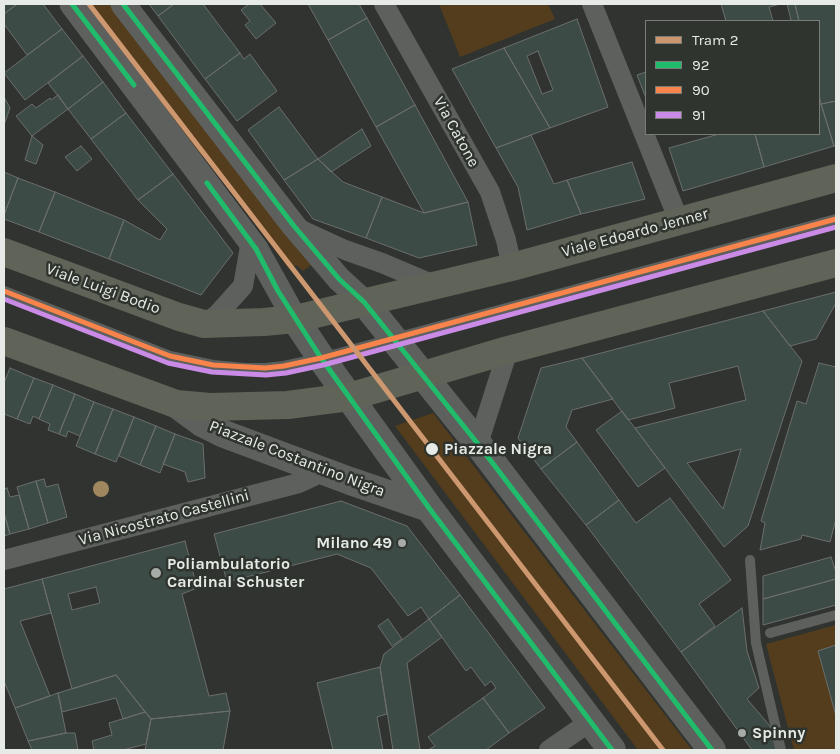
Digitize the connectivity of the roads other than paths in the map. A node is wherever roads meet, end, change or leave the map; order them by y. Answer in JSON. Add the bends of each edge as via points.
{"nodes":[{"id":1,"x":72,"y":4,"type":"edge"},
{"id":2,"x":123,"y":4,"type":"edge"},
{"id":3,"x":384,"y":4,"type":"edge"},
{"id":4,"x":592,"y":4,"type":"edge"},
{"id":5,"x":836,"y":178,"type":"edge"},
{"id":6,"x":836,"y":219,"type":"edge"},
{"id":7,"x":679,"y":221,"type":"junction"},
{"id":8,"x":294,"y":226,"type":"junction"},
{"id":9,"x":251,"y":241,"type":"junction"},
{"id":10,"x":4,"y":252,"type":"edge"},
{"id":11,"x":836,"y":263,"type":"edge"},
{"id":12,"x":512,"y":267,"type":"junction"},
{"id":13,"x":434,"y":285,"type":"junction"},
{"id":14,"x":4,"y":291,"type":"edge"},
{"id":15,"x":364,"y":302,"type":"junction"},
{"id":16,"x":295,"y":319,"type":"junction"},
{"id":17,"x":204,"y":324,"type":"junction"},
{"id":18,"x":394,"y":339,"type":"junction"},
{"id":19,"x":4,"y":341,"type":"edge"},
{"id":20,"x":508,"y":350,"type":"junction"},
{"id":21,"x":321,"y":358,"type":"junction"},
{"id":22,"x":422,"y":375,"type":"junction"},
{"id":23,"x":349,"y":397,"type":"junction"},
{"id":24,"x":176,"y":404,"type":"junction"},
{"id":25,"x":478,"y":444,"type":"junction"},
{"id":26,"x":321,"y":470,"type":"junction"},
{"id":27,"x":429,"y":508,"type":"junction"},
{"id":28,"x":4,"y":560,"type":"edge"},
{"id":29,"x":750,"y":560,"type":"dead end"},
{"id":30,"x":836,"y":615,"type":"edge"},
{"id":31,"x":770,"y":633,"type":"dead end"},
{"id":32,"x":591,"y":722,"type":"junction"},
{"id":33,"x":549,"y":750,"type":"edge"},
{"id":34,"x":612,"y":750,"type":"edge"},
{"id":35,"x":712,"y":750,"type":"edge"},
{"id":36,"x":781,"y":750,"type":"edge"}],
"edges":[{"from":1,"to":9,"type":"street","name":"Piazzale Costantino Nigra"},
{"from":2,"to":8,"type":"street"},
{"from":3,"to":12,"type":"street","name":"Via Catone","via":[[490,192]]},
{"from":4,"to":7,"type":"street"},
{"from":5,"to":7,"type":"main road","name":"Viale Edoardo Jenner"},
{"from":6,"to":18,"type":"lane"},
{"from":7,"to":12,"type":"main road","name":"Viale Edoardo Jenner"},
{"from":8,"to":13,"type":"street"},
{"from":8,"to":15,"type":"street","via":[[339,279]]},
{"from":9,"to":16,"type":"street","name":"Piazzale Costantino Nigra"},
{"from":9,"to":17,"type":"street","via":[[243,286],[217,315]]},
{"from":10,"to":17,"type":"main road","name":"Viale Luigi Bodio"},
{"from":11,"to":20,"type":"main road"},
{"from":12,"to":13,"type":"main road","name":"Viale Edoardo Jenner"},
{"from":13,"to":15,"type":"main road"},
{"from":14,"to":21,"type":"lane","via":[[191,361],[235,368],[265,368]]},
{"from":15,"to":16,"type":"main road"},
{"from":15,"to":18,"type":"main road"},
{"from":16,"to":17,"type":"main road"},
{"from":16,"to":21,"type":"main road","name":"Piazzale Costantino Nigra"},
{"from":18,"to":21,"type":"lane"},
{"from":18,"to":22,"type":"main road"},
{"from":19,"to":24,"type":"main road"},
{"from":20,"to":22,"type":"main road","name":"Piazzale Costantino Nigra"},
{"from":20,"to":25,"type":"street"},
{"from":21,"to":23,"type":"main road","name":"Piazzale Costantino Nigra"},
{"from":22,"to":23,"type":"main road","name":"Piazzale Costantino Nigra"},
{"from":22,"to":25,"type":"main road"},
{"from":23,"to":24,"type":"main road","name":"Piazzale Costantino Nigra","via":[[288,405],[210,407]]},
{"from":23,"to":27,"type":"main road","name":"Piazzale Costantino Nigra"},
{"from":24,"to":26,"type":"main road","name":"Piazzale Costantino Nigra","via":[[216,430]]},
{"from":25,"to":35,"type":"main road"},
{"from":26,"to":27,"type":"main road","name":"Piazzale Costantino Nigra"},
{"from":26,"to":28,"type":"street","name":"Via Nicostrato Castellini","via":[[299,483]]},
{"from":27,"to":32,"type":"main road"},
{"from":29,"to":36,"type":"lane","via":[[756,644]]},
{"from":30,"to":31,"type":"lane"},
{"from":32,"to":33,"type":"street"},
{"from":32,"to":34,"type":"main road"}]}
